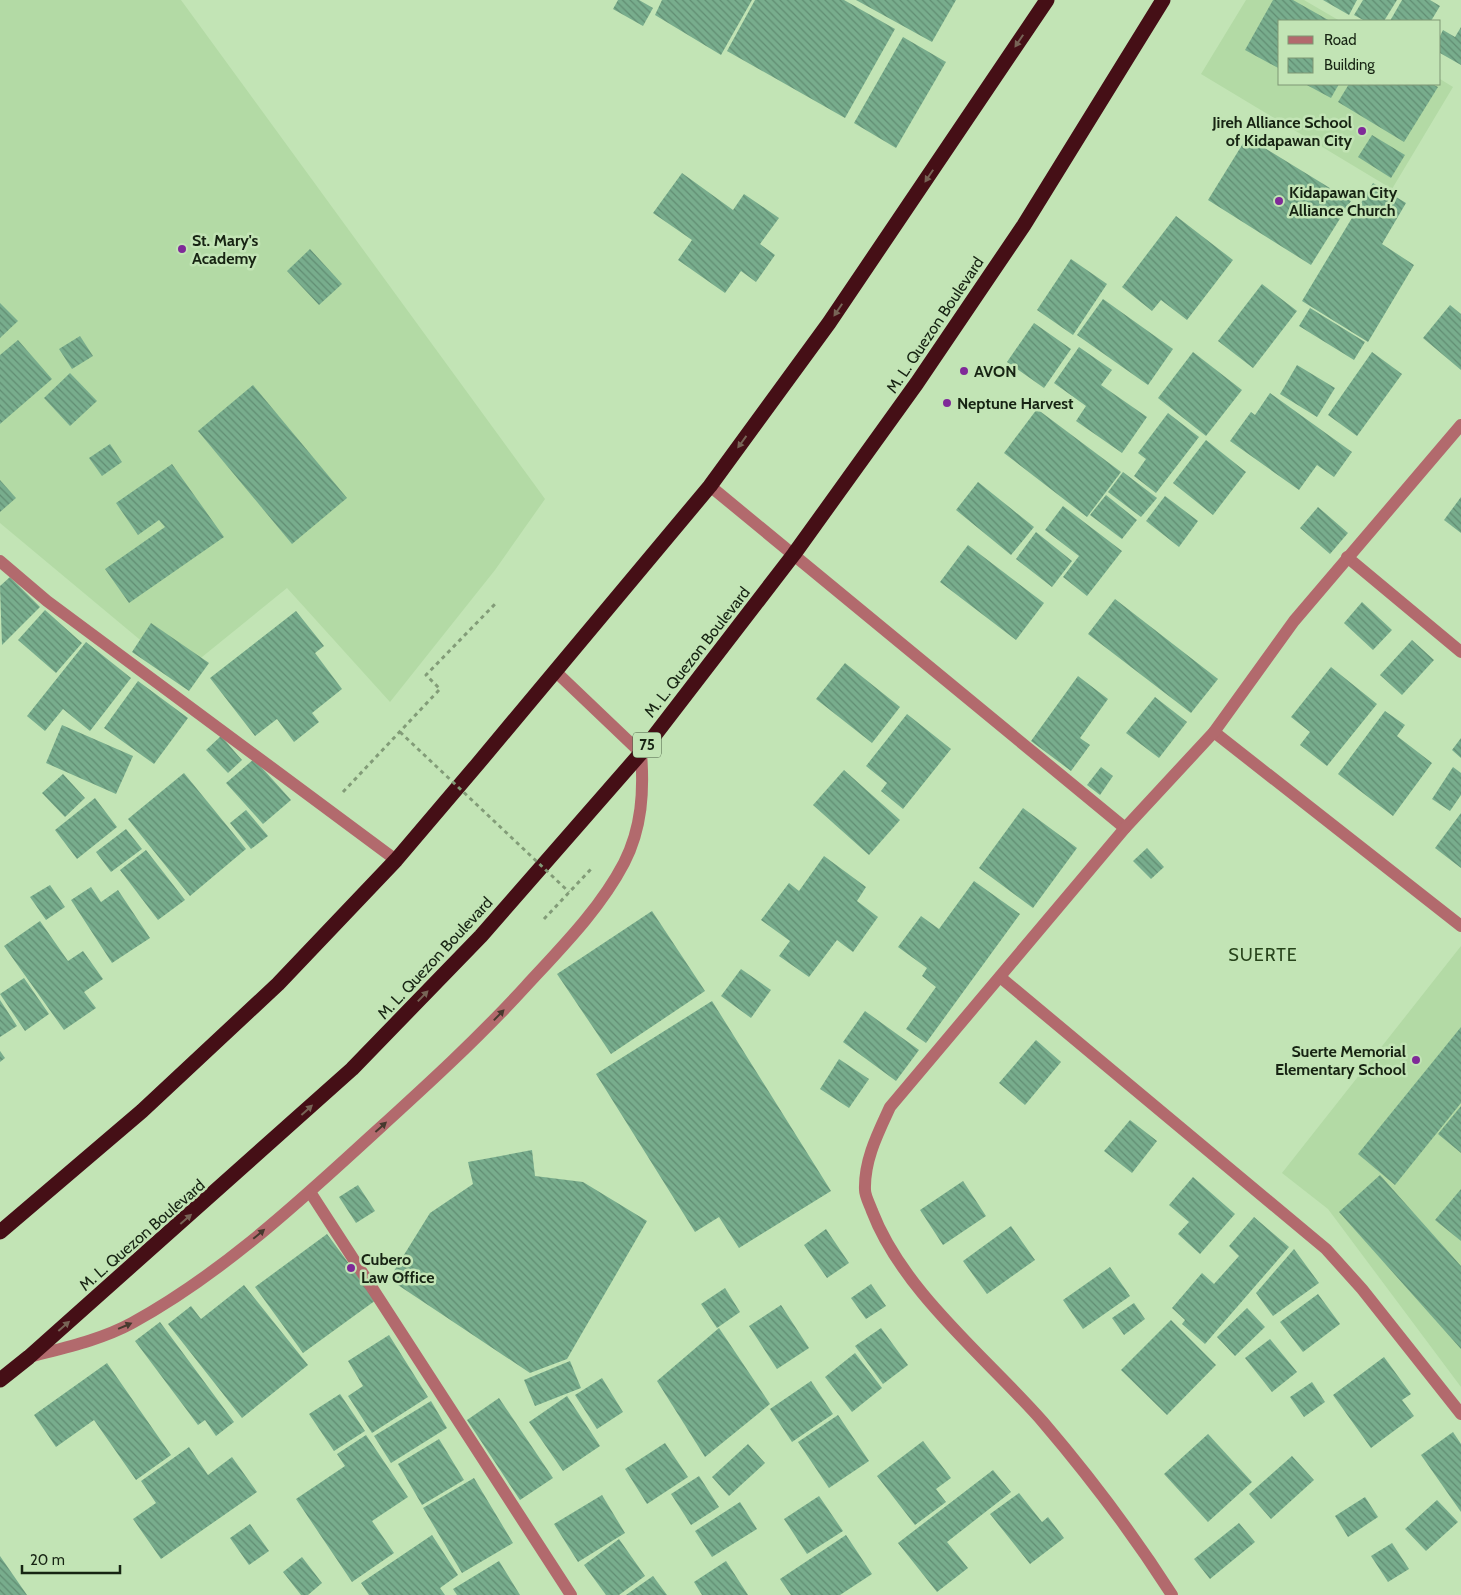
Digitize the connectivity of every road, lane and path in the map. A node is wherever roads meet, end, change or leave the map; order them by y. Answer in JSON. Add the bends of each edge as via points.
{"nodes":[{"id":1,"x":1046,"y":0,"type":"edge"},
{"id":2,"x":1163,"y":0,"type":"edge"},
{"id":3,"x":1461,"y":425,"type":"edge"},
{"id":4,"x":710,"y":486,"type":"junction"},
{"id":5,"x":794,"y":554,"type":"junction"},
{"id":6,"x":1346,"y":558,"type":"junction"},
{"id":7,"x":0,"y":562,"type":"edge"},
{"id":8,"x":496,"y":604,"type":"dead end"},
{"id":9,"x":1461,"y":652,"type":"edge"},
{"id":10,"x":555,"y":671,"type":"junction"},
{"id":11,"x":400,"y":732,"type":"junction"},
{"id":12,"x":1214,"y":732,"type":"junction"},
{"id":13,"x":641,"y":753,"type":"junction"},
{"id":14,"x":328,"y":808,"type":"junction"},
{"id":15,"x":1125,"y":828,"type":"junction"},
{"id":16,"x":396,"y":860,"type":"junction"},
{"id":17,"x":594,"y":866,"type":"dead end"},
{"id":18,"x":570,"y":892,"type":"junction"},
{"id":19,"x":544,"y":919,"type":"dead end"},
{"id":20,"x":1461,"y":926,"type":"edge"},
{"id":21,"x":1000,"y":977,"type":"junction"},
{"id":22,"x":310,"y":1192,"type":"junction"},
{"id":23,"x":0,"y":1232,"type":"edge"},
{"id":24,"x":29,"y":1358,"type":"junction"},
{"id":25,"x":0,"y":1380,"type":"edge"},
{"id":26,"x":1461,"y":1414,"type":"edge"},
{"id":27,"x":570,"y":1595,"type":"edge"},
{"id":28,"x":1172,"y":1595,"type":"edge"}],
"edges":[{"from":1,"to":4,"type":"highway","one_way":true,"via":[[829,323]]},
{"from":2,"to":5,"type":"highway","name":"M. L. Quezon Boulevard","number":"75","via":[[1024,225],[917,383]]},
{"from":3,"to":6,"type":"street"},
{"from":4,"to":5,"type":"street"},
{"from":4,"to":10,"type":"highway"},
{"from":5,"to":13,"type":"highway","name":"M. L. Quezon Boulevard","number":"75"},
{"from":5,"to":15,"type":"street"},
{"from":6,"to":9,"type":"street"},
{"from":6,"to":12,"type":"street","via":[[1294,621]]},
{"from":7,"to":14,"type":"street","via":[[46,601]]},
{"from":8,"to":11,"type":"path","via":[[426,675],[440,688]]},
{"from":10,"to":13,"type":"street"},
{"from":10,"to":16,"type":"highway"},
{"from":11,"to":14,"type":"path"},
{"from":11,"to":18,"type":"path","bridge":true},
{"from":12,"to":15,"type":"street"},
{"from":12,"to":20,"type":"street"},
{"from":22,"to":13,"type":"street","one_way":true,"via":[[456,1059],[569,940],[600,900],[624,862],[641,816]]},
{"from":24,"to":13,"type":"highway","name":"M. L. Quezon Boulevard","number":"75","one_way":true,"via":[[352,1069],[481,936]]},
{"from":14,"to":16,"type":"street"},
{"from":15,"to":21,"type":"street"},
{"from":16,"to":23,"type":"highway","via":[[264,997],[142,1112]]},
{"from":17,"to":18,"type":"path"},
{"from":18,"to":19,"type":"path"},
{"from":21,"to":26,"type":"street","via":[[1326,1248]]},
{"from":21,"to":28,"type":"street","via":[[890,1107],[871,1149],[865,1191],[879,1228],[901,1263],[933,1305],[1042,1421],[1096,1486]]},
{"from":24,"to":22,"type":"street","one_way":true,"via":[[88,1341],[130,1324],[182,1293]]},
{"from":22,"to":27,"type":"street"},
{"from":24,"to":25,"type":"highway","name":"M. L. Quezon Boulevard","number":"75"}]}
